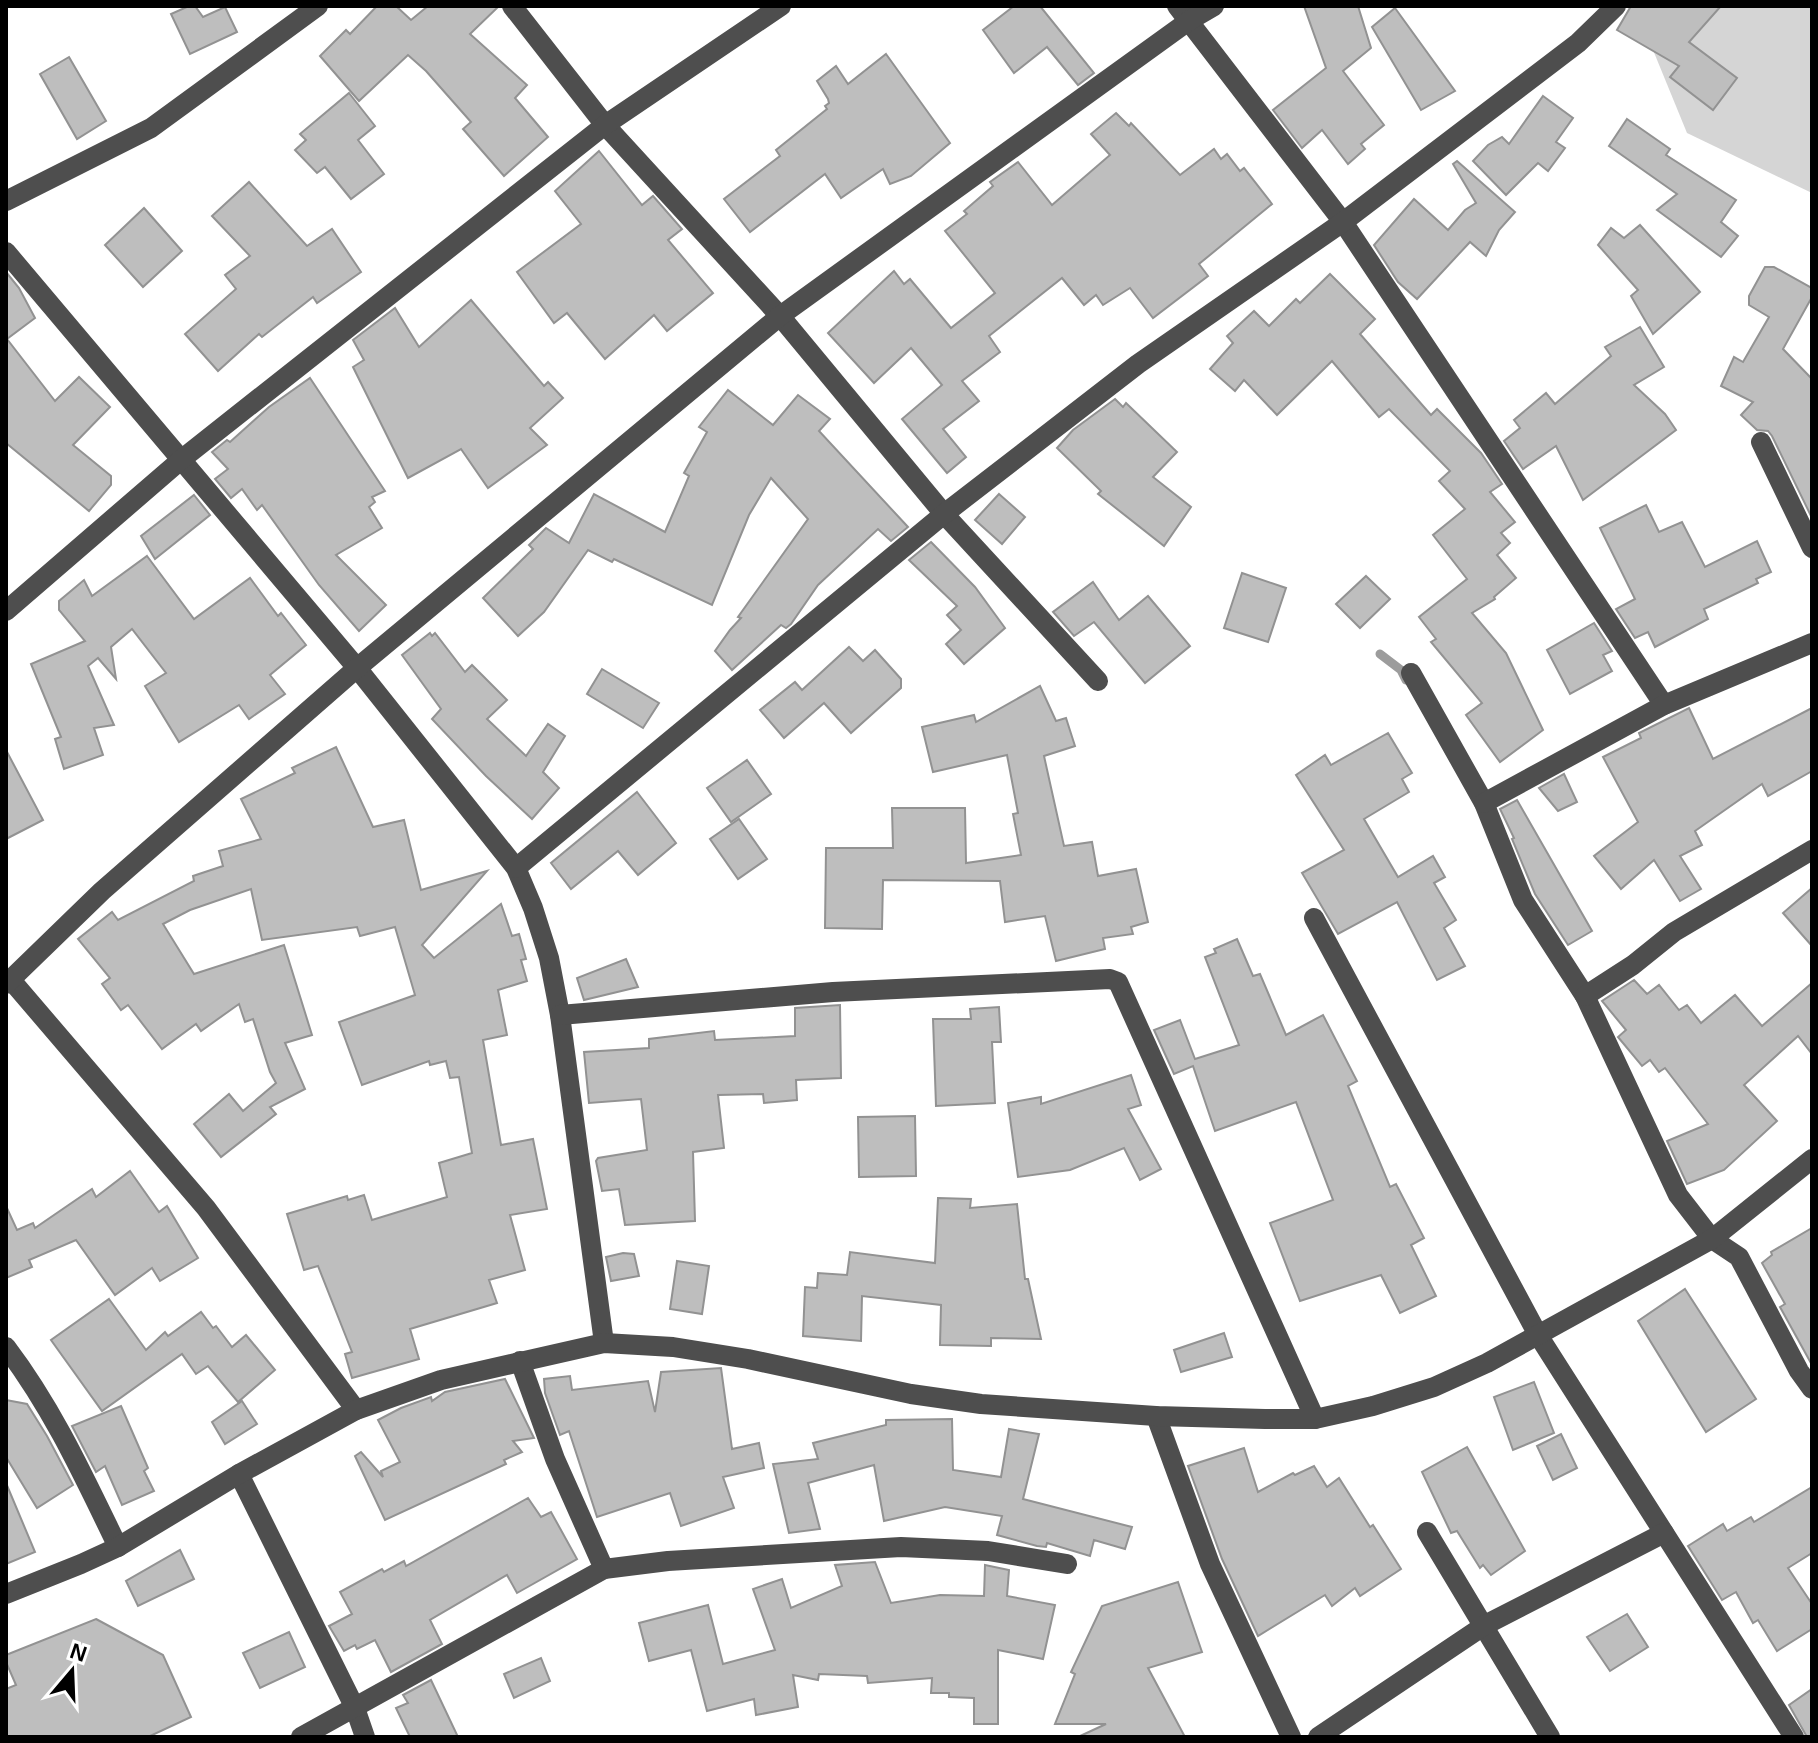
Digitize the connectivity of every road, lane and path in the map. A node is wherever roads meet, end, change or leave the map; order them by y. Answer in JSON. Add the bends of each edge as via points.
{"nodes":[{"id":1,"x":318,"y":6,"type":"edge"},
{"id":2,"x":512,"y":6,"type":"edge"},
{"id":3,"x":781,"y":6,"type":"edge"},
{"id":4,"x":1214,"y":6,"type":"edge"},
{"id":5,"x":1616,"y":6,"type":"edge"},
{"id":6,"x":1184,"y":13,"type":"edge"},
{"id":7,"x":605,"y":125,"type":"junction"},
{"id":8,"x":6,"y":201,"type":"edge"},
{"id":9,"x":1343,"y":222,"type":"junction"},
{"id":10,"x":6,"y":252,"type":"edge"},
{"id":11,"x":780,"y":316,"type":"junction"},
{"id":12,"x":1761,"y":442,"type":"dead end"},
{"id":13,"x":182,"y":459,"type":"junction"},
{"id":14,"x":944,"y":514,"type":"junction"},
{"id":15,"x":1812,"y":548,"type":"edge"},
{"id":16,"x":6,"y":611,"type":"edge"},
{"id":17,"x":1812,"y":643,"type":"edge"},
{"id":18,"x":357,"y":668,"type":"junction"},
{"id":19,"x":1411,"y":673,"type":"dead end"},
{"id":20,"x":1098,"y":681,"type":"dead end"},
{"id":21,"x":1664,"y":705,"type":"junction"},
{"id":22,"x":1484,"y":803,"type":"junction"},
{"id":23,"x":1812,"y":850,"type":"edge"},
{"id":24,"x":516,"y":868,"type":"junction"},
{"id":25,"x":1314,"y":918,"type":"dead end"},
{"id":26,"x":9,"y":982,"type":"edge"},
{"id":27,"x":1585,"y":996,"type":"junction"},
{"id":28,"x":560,"y":1015,"type":"junction"},
{"id":29,"x":1812,"y":1159,"type":"edge"},
{"id":30,"x":1712,"y":1239,"type":"junction"},
{"id":31,"x":1538,"y":1335,"type":"junction"},
{"id":32,"x":604,"y":1343,"type":"junction"},
{"id":33,"x":6,"y":1347,"type":"edge"},
{"id":34,"x":520,"y":1361,"type":"junction"},
{"id":35,"x":1812,"y":1389,"type":"edge"},
{"id":36,"x":356,"y":1410,"type":"junction"},
{"id":37,"x":1156,"y":1416,"type":"junction"},
{"id":38,"x":1315,"y":1419,"type":"junction"},
{"id":39,"x":239,"y":1474,"type":"junction"},
{"id":40,"x":1427,"y":1532,"type":"dead end"},
{"id":41,"x":1664,"y":1533,"type":"junction"},
{"id":42,"x":118,"y":1547,"type":"junction"},
{"id":43,"x":1067,"y":1564,"type":"dead end"},
{"id":44,"x":604,"y":1569,"type":"junction"},
{"id":45,"x":6,"y":1594,"type":"edge"},
{"id":46,"x":1485,"y":1625,"type":"junction"},
{"id":47,"x":355,"y":1708,"type":"junction"},
{"id":48,"x":301,"y":1737,"type":"edge"},
{"id":49,"x":365,"y":1737,"type":"edge"},
{"id":50,"x":1291,"y":1737,"type":"edge"},
{"id":51,"x":1318,"y":1737,"type":"edge"},
{"id":52,"x":1550,"y":1737,"type":"edge"},
{"id":53,"x":1794,"y":1737,"type":"edge"}],
"edges":[{"from":1,"to":8,"type":"street","via":[[151,128]]},
{"from":2,"to":7,"type":"street"},
{"from":3,"to":7,"type":"street"},
{"from":4,"to":6,"type":"street"},
{"from":5,"to":9,"type":"street","via":[[1578,43]]},
{"from":6,"to":9,"type":"street"},
{"from":6,"to":11,"type":"street"},
{"from":7,"to":11,"type":"street"},
{"from":7,"to":13,"type":"street"},
{"from":9,"to":14,"type":"street","via":[[1138,364]]},
{"from":9,"to":21,"type":"street"},
{"from":10,"to":13,"type":"street"},
{"from":11,"to":14,"type":"street"},
{"from":11,"to":18,"type":"street"},
{"from":12,"to":15,"type":"street"},
{"from":13,"to":16,"type":"street"},
{"from":13,"to":18,"type":"street"},
{"from":14,"to":20,"type":"street"},
{"from":14,"to":24,"type":"street"},
{"from":17,"to":21,"type":"street"},
{"from":18,"to":24,"type":"street"},
{"from":18,"to":26,"type":"street","via":[[102,891]]},
{"from":19,"to":22,"type":"street"},
{"from":21,"to":22,"type":"street"},
{"from":22,"to":27,"type":"street","via":[[1523,900]]},
{"from":23,"to":27,"type":"street","via":[[1674,932]]},
{"from":24,"to":28,"type":"street","via":[[549,958]]},
{"from":25,"to":31,"type":"street"},
{"from":26,"to":36,"type":"street","via":[[206,1208]]},
{"from":27,"to":30,"type":"street","via":[[1678,1195]]},
{"from":28,"to":32,"type":"street"},
{"from":28,"to":38,"type":"street","via":[[833,992],[1118,982]]},
{"from":29,"to":30,"type":"street"},
{"from":30,"to":31,"type":"street"},
{"from":30,"to":35,"type":"street","via":[[1739,1257]]},
{"from":31,"to":38,"type":"street","via":[[1434,1387]]},
{"from":31,"to":41,"type":"street"},
{"from":32,"to":34,"type":"street"},
{"from":32,"to":37,"type":"street","via":[[748,1359],[981,1404]]},
{"from":33,"to":42,"type":"street","via":[[62,1431]]},
{"from":34,"to":36,"type":"street","via":[[441,1380]]},
{"from":34,"to":44,"type":"street","via":[[555,1459]]},
{"from":36,"to":39,"type":"street"},
{"from":37,"to":38,"type":"street"},
{"from":37,"to":50,"type":"street","via":[[1210,1564]]},
{"from":39,"to":42,"type":"street"},
{"from":39,"to":47,"type":"street"},
{"from":40,"to":46,"type":"street"},
{"from":41,"to":46,"type":"street"},
{"from":41,"to":53,"type":"street"},
{"from":42,"to":45,"type":"street"},
{"from":43,"to":44,"type":"street","via":[[988,1551],[901,1547]]},
{"from":44,"to":47,"type":"street"},
{"from":46,"to":51,"type":"street"},
{"from":46,"to":52,"type":"street"},
{"from":47,"to":48,"type":"street"},
{"from":47,"to":49,"type":"street"}]}
